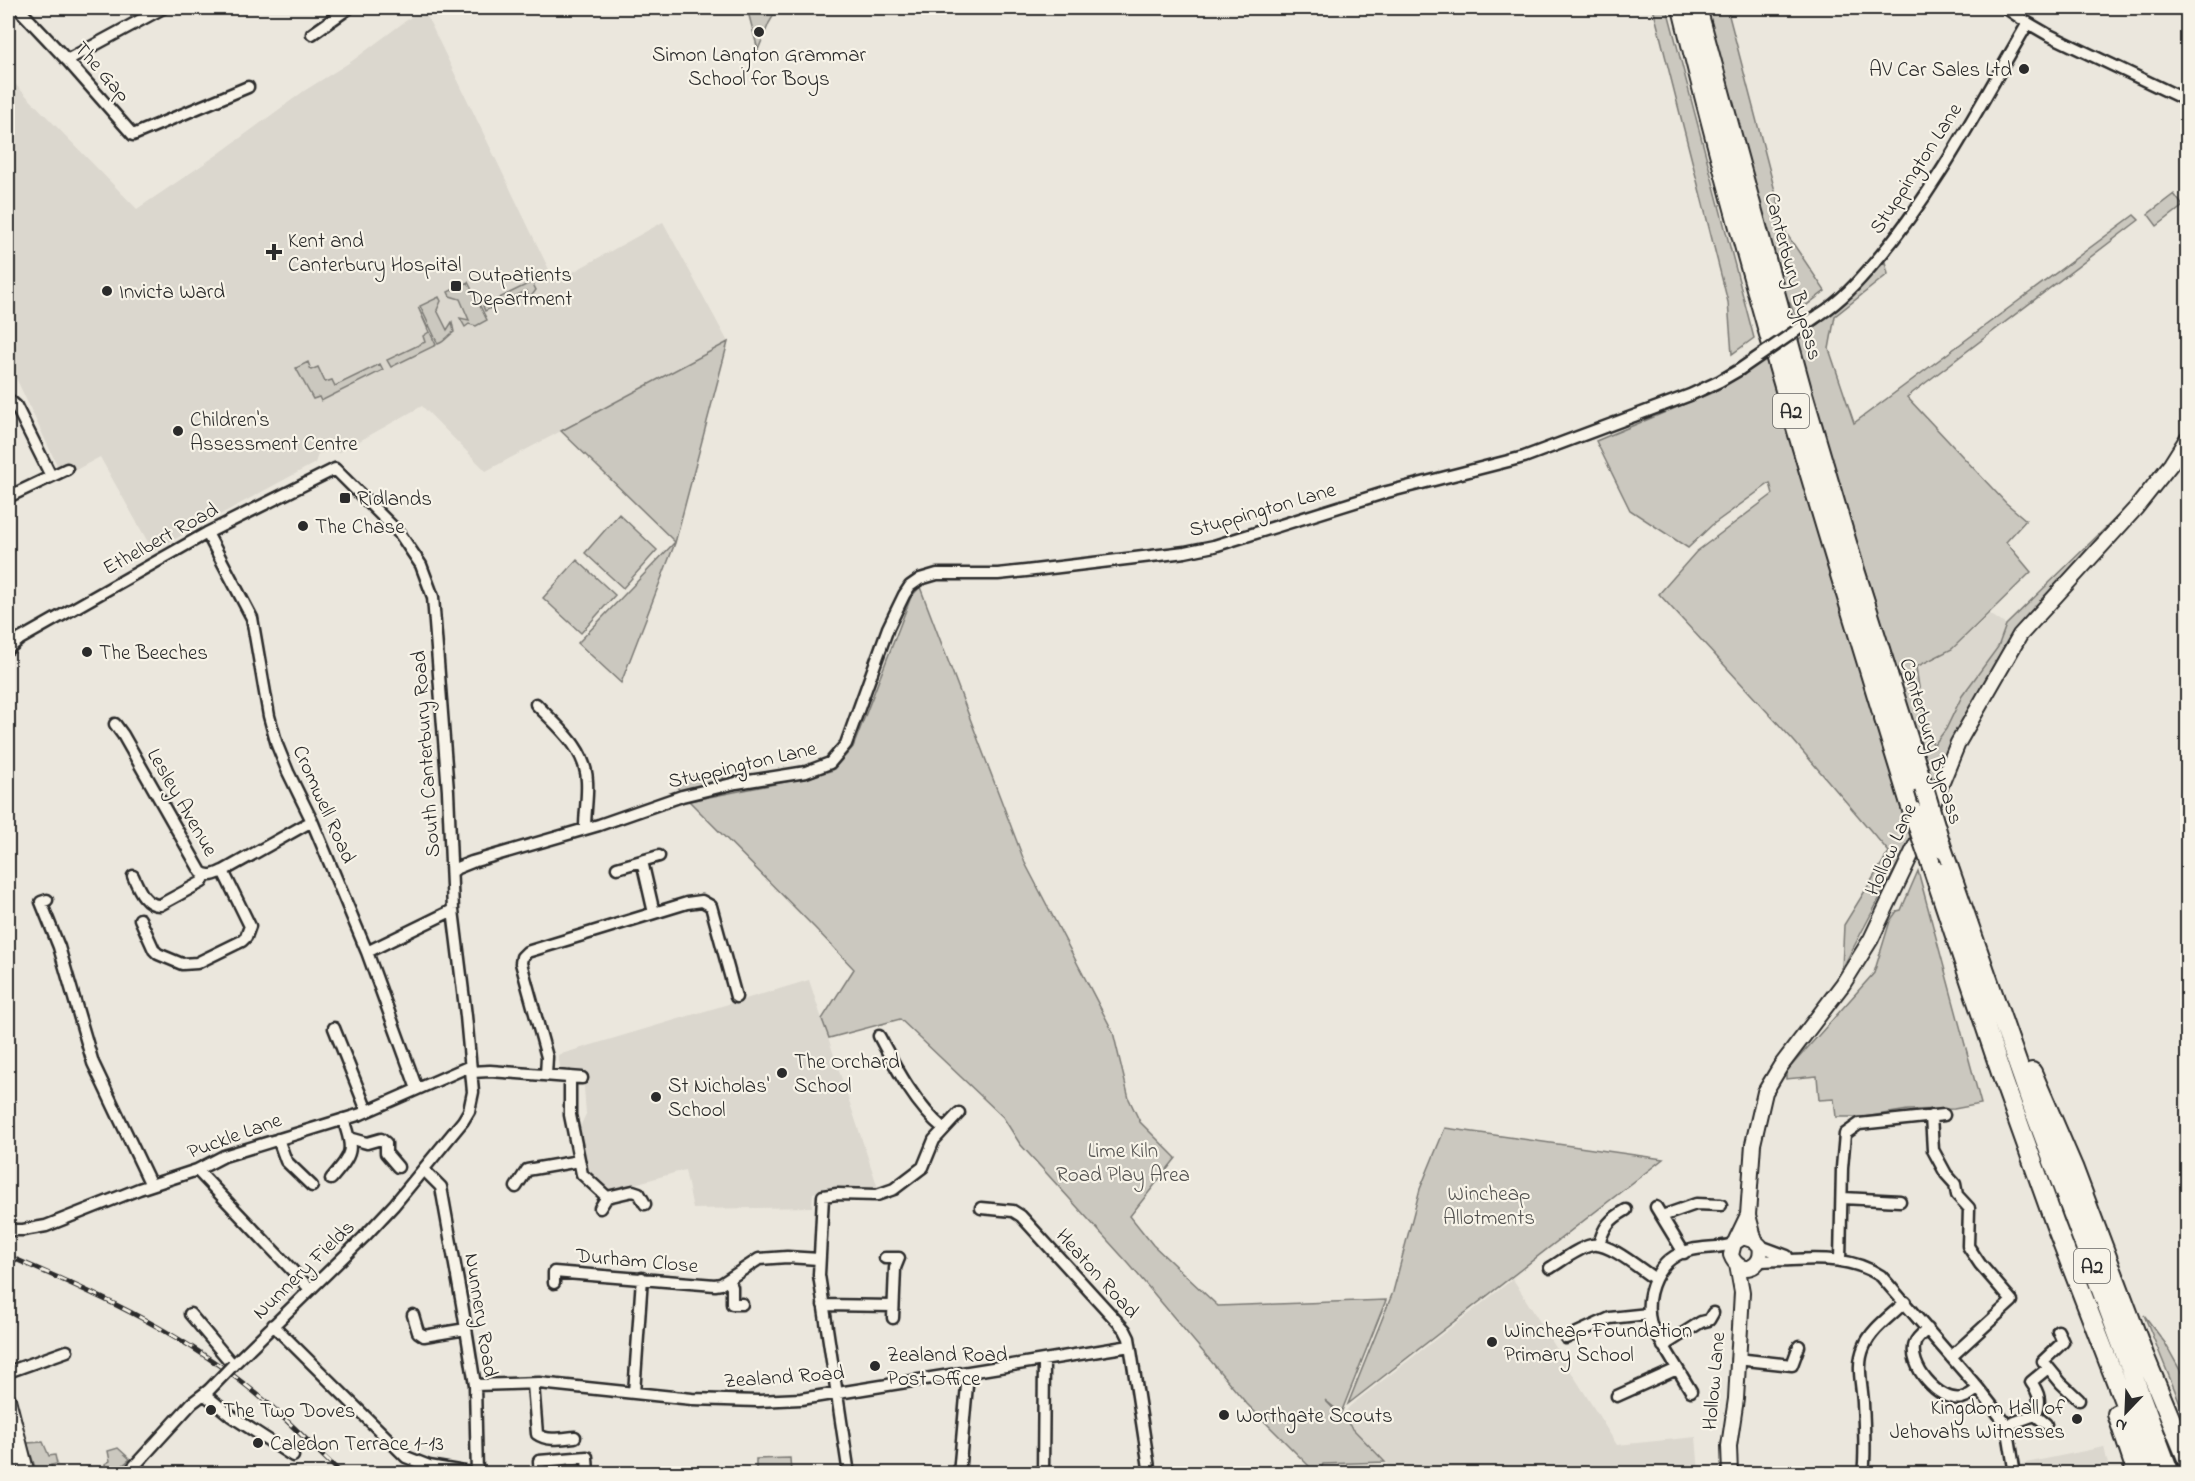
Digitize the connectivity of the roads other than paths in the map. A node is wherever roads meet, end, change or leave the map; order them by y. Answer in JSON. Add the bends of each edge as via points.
{"nodes":[{"id":1,"x":18,"y":8,"type":"edge"},
{"id":2,"x":163,"y":8,"type":"edge"},
{"id":3,"x":349,"y":8,"type":"edge"},
{"id":4,"x":1683,"y":8,"type":"edge"},
{"id":5,"x":1697,"y":8,"type":"edge"},
{"id":6,"x":2006,"y":8,"type":"edge"},
{"id":7,"x":2028,"y":23,"type":"junction"},
{"id":8,"x":312,"y":34,"type":"dead end"},
{"id":9,"x":67,"y":60,"type":"junction"},
{"id":10,"x":248,"y":87,"type":"dead end"},
{"id":11,"x":2187,"y":102,"type":"edge"},
{"id":12,"x":8,"y":399,"type":"edge"},
{"id":13,"x":2187,"y":437,"type":"edge"},
{"id":14,"x":67,"y":469,"type":"dead end"},
{"id":15,"x":335,"y":469,"type":"joint"},
{"id":16,"x":51,"y":476,"type":"junction"},
{"id":17,"x":8,"y":497,"type":"edge"},
{"id":18,"x":207,"y":533,"type":"junction"},
{"id":19,"x":8,"y":649,"type":"edge"},
{"id":20,"x":543,"y":707,"type":"dead end"},
{"id":21,"x":115,"y":724,"type":"dead end"},
{"id":22,"x":312,"y":821,"type":"junction"},
{"id":23,"x":585,"y":828,"type":"junction"},
{"id":24,"x":659,"y":856,"type":"dead end"},
{"id":25,"x":642,"y":861,"type":"junction"},
{"id":26,"x":617,"y":868,"type":"dead end"},
{"id":27,"x":223,"y":871,"type":"junction"},
{"id":28,"x":452,"y":872,"type":"junction"},
{"id":29,"x":133,"y":876,"type":"dead end"},
{"id":30,"x":205,"y":876,"type":"junction"},
{"id":31,"x":47,"y":900,"type":"dead end"},
{"id":32,"x":453,"y":910,"type":"junction"},
{"id":33,"x":654,"y":913,"type":"junction"},
{"id":34,"x":140,"y":919,"type":"dead end"},
{"id":35,"x":157,"y":927,"type":"dead end"},
{"id":36,"x":146,"y":932,"type":"junction"},
{"id":37,"x":367,"y":952,"type":"junction"},
{"id":38,"x":736,"y":997,"type":"dead end"},
{"id":39,"x":334,"y":1028,"type":"dead end"},
{"id":40,"x":879,"y":1036,"type":"dead end"},
{"id":41,"x":471,"y":1069,"type":"junction"},
{"id":42,"x":546,"y":1075,"type":"junction"},
{"id":43,"x":570,"y":1077,"type":"junction"},
{"id":44,"x":582,"y":1078,"type":"dead end"},
{"id":45,"x":417,"y":1089,"type":"junction"},
{"id":46,"x":2040,"y":1107,"type":"junction"},
{"id":47,"x":367,"y":1111,"type":"junction"},
{"id":48,"x":959,"y":1113,"type":"dead end"},
{"id":49,"x":1944,"y":1115,"type":"dead end"},
{"id":50,"x":1931,"y":1116,"type":"junction"},
{"id":51,"x":343,"y":1119,"type":"junction"},
{"id":52,"x":944,"y":1129,"type":"junction"},
{"id":53,"x":349,"y":1138,"type":"junction"},
{"id":54,"x":278,"y":1139,"type":"junction"},
{"id":55,"x":579,"y":1161,"type":"junction"},
{"id":56,"x":398,"y":1167,"type":"dead end"},
{"id":57,"x":197,"y":1170,"type":"junction"},
{"id":58,"x":424,"y":1170,"type":"junction"},
{"id":59,"x":331,"y":1179,"type":"dead end"},
{"id":60,"x":151,"y":1185,"type":"junction"},
{"id":61,"x":312,"y":1186,"type":"dead end"},
{"id":62,"x":516,"y":1187,"type":"dead end"},
{"id":63,"x":607,"y":1197,"type":"junction"},
{"id":64,"x":1843,"y":1198,"type":"junction"},
{"id":65,"x":1900,"y":1201,"type":"dead end"},
{"id":66,"x":645,"y":1204,"type":"dead end"},
{"id":67,"x":1721,"y":1205,"type":"dead end"},
{"id":68,"x":600,"y":1208,"type":"dead end"},
{"id":69,"x":981,"y":1208,"type":"dead end"},
{"id":70,"x":1626,"y":1210,"type":"dead end"},
{"id":71,"x":1748,"y":1215,"type":"junction"},
{"id":72,"x":2055,"y":1224,"type":"junction"},
{"id":73,"x":8,"y":1230,"type":"edge"},
{"id":74,"x":1735,"y":1242,"type":"junction"},
{"id":75,"x":1758,"y":1243,"type":"junction"},
{"id":76,"x":1599,"y":1245,"type":"junction"},
{"id":77,"x":1697,"y":1250,"type":"junction"},
{"id":78,"x":1684,"y":1253,"type":"junction"},
{"id":79,"x":885,"y":1258,"type":"dead end"},
{"id":80,"x":819,"y":1259,"type":"junction"},
{"id":81,"x":1799,"y":1259,"type":"junction"},
{"id":82,"x":1840,"y":1260,"type":"junction"},
{"id":83,"x":1735,"y":1262,"type":"junction"},
{"id":84,"x":1755,"y":1264,"type":"junction"},
{"id":85,"x":1550,"y":1268,"type":"dead end"},
{"id":86,"x":642,"y":1278,"type":"junction"},
{"id":87,"x":1655,"y":1279,"type":"junction"},
{"id":88,"x":727,"y":1280,"type":"junction"},
{"id":89,"x":554,"y":1283,"type":"dead end"},
{"id":90,"x":310,"y":1289,"type":"junction"},
{"id":91,"x":1742,"y":1292,"type":"junction"},
{"id":92,"x":1905,"y":1302,"type":"junction"},
{"id":93,"x":742,"y":1304,"type":"dead end"},
{"id":94,"x":823,"y":1305,"type":"junction"},
{"id":95,"x":893,"y":1306,"type":"junction"},
{"id":96,"x":1713,"y":1313,"type":"dead end"},
{"id":97,"x":1648,"y":1314,"type":"junction"},
{"id":98,"x":190,"y":1318,"type":"dead end"},
{"id":99,"x":893,"y":1318,"type":"dead end"},
{"id":100,"x":411,"y":1321,"type":"dead end"},
{"id":101,"x":273,"y":1325,"type":"junction"},
{"id":102,"x":466,"y":1329,"type":"junction"},
{"id":103,"x":1928,"y":1329,"type":"junction"},
{"id":104,"x":2058,"y":1331,"type":"dead end"},
{"id":105,"x":1566,"y":1338,"type":"dead end"},
{"id":106,"x":1130,"y":1346,"type":"junction"},
{"id":107,"x":1663,"y":1346,"type":"junction"},
{"id":108,"x":1799,"y":1346,"type":"dead end"},
{"id":109,"x":67,"y":1351,"type":"dead end"},
{"id":110,"x":1951,"y":1357,"type":"junction"},
{"id":111,"x":1737,"y":1359,"type":"junction"},
{"id":112,"x":1044,"y":1361,"type":"junction"},
{"id":113,"x":233,"y":1365,"type":"junction"},
{"id":114,"x":2048,"y":1368,"type":"junction"},
{"id":115,"x":1677,"y":1369,"type":"junction"},
{"id":116,"x":8,"y":1372,"type":"edge"},
{"id":117,"x":968,"y":1374,"type":"junction"},
{"id":118,"x":533,"y":1384,"type":"junction"},
{"id":119,"x":474,"y":1385,"type":"junction"},
{"id":120,"x":1978,"y":1388,"type":"junction"},
{"id":121,"x":1691,"y":1391,"type":"dead end"},
{"id":122,"x":207,"y":1392,"type":"junction"},
{"id":123,"x":634,"y":1393,"type":"junction"},
{"id":124,"x":837,"y":1394,"type":"junction"},
{"id":125,"x":1617,"y":1396,"type":"dead end"},
{"id":126,"x":8,"y":1399,"type":"edge"},
{"id":127,"x":2079,"y":1400,"type":"dead end"},
{"id":128,"x":2035,"y":1415,"type":"junction"},
{"id":129,"x":2046,"y":1424,"type":"dead end"},
{"id":130,"x":2007,"y":1425,"type":"junction"},
{"id":131,"x":575,"y":1437,"type":"dead end"},
{"id":132,"x":562,"y":1438,"type":"junction"},
{"id":133,"x":293,"y":1456,"type":"dead end"},
{"id":134,"x":564,"y":1459,"type":"junction"},
{"id":135,"x":2187,"y":1461,"type":"edge"},
{"id":136,"x":27,"y":1473,"type":"edge"},
{"id":137,"x":127,"y":1473,"type":"edge"},
{"id":138,"x":476,"y":1473,"type":"edge"},
{"id":139,"x":540,"y":1473,"type":"edge"},
{"id":140,"x":588,"y":1473,"type":"edge"},
{"id":141,"x":849,"y":1473,"type":"edge"},
{"id":142,"x":959,"y":1473,"type":"edge"},
{"id":143,"x":1043,"y":1473,"type":"edge"},
{"id":144,"x":1150,"y":1473,"type":"edge"},
{"id":145,"x":1730,"y":1473,"type":"edge"},
{"id":146,"x":1863,"y":1473,"type":"edge"},
{"id":147,"x":2015,"y":1473,"type":"edge"},
{"id":148,"x":2137,"y":1473,"type":"edge"},
{"id":149,"x":2152,"y":1473,"type":"edge"},
{"id":150,"x":2170,"y":1473,"type":"edge"}],
"edges":[{"from":1,"to":9,"type":"street","name":"The Gap"},
{"from":2,"to":9,"type":"street"},
{"from":3,"to":8,"type":"street"},
{"from":4,"to":72,"type":"highway","name":"Canterbury Bypass","number":"A2","bridge":true,"via":[[1788,403],[1912,810]]},
{"from":5,"to":46,"type":"highway","name":"Canterbury Bypass","number":"A2","bridge":true,"via":[[1803,394],[1923,788],[1982,961]]},
{"from":6,"to":7,"type":"street"},
{"from":7,"to":11,"type":"street"},
{"from":7,"to":23,"type":"street","name":"Stuppington Lane","bridge":true,"via":[[1923,200],[1853,288],[1720,381],[1524,457],[1387,492],[1214,546],[1026,572],[937,574],[920,579],[903,596],[888,628],[846,744],[838,756],[821,768],[688,794]]},
{"from":9,"to":10,"type":"street","name":"The Gap","via":[[134,135]]},
{"from":12,"to":16,"type":"street","via":[[16,406]]},
{"from":13,"to":71,"type":"street","name":"Hollow Lane","via":[[2136,508],[2020,635],[1958,743],[1913,853],[1871,939],[1765,1092],[1753,1144]]},
{"from":14,"to":16,"type":"street"},
{"from":15,"to":18,"type":"street","name":"Ethelbert Road"},
{"from":15,"to":28,"type":"street","name":"South Canterbury Road","via":[[400,534],[421,565],[433,597]]},
{"from":16,"to":17,"type":"street"},
{"from":18,"to":19,"type":"street","name":"Ethelbert Road"},
{"from":18,"to":22,"type":"street","name":"Cromwell Road","via":[[252,618],[269,716],[288,772]]},
{"from":20,"to":23,"type":"street","via":[[575,746],[585,766]]},
{"from":21,"to":30,"type":"street","name":"Lesley Avenue","via":[[128,732],[172,825]]},
{"from":22,"to":27,"type":"street","name":"Lesley Avenue"},
{"from":22,"to":37,"type":"street","name":"Cromwell Road"},
{"from":23,"to":28,"type":"street","name":"Stuppington Lane","via":[[472,862]]},
{"from":24,"to":25,"type":"street"},
{"from":25,"to":26,"type":"street"},
{"from":25,"to":33,"type":"street"},
{"from":27,"to":30,"type":"street","name":"Lesley Avenue"},
{"from":27,"to":36,"type":"street","via":[[250,926],[242,941],[190,965],[158,954]]},
{"from":28,"to":32,"type":"street","name":"South Canterbury Road"},
{"from":29,"to":30,"type":"street","via":[[150,903],[160,905],[202,882]]},
{"from":31,"to":60,"type":"street","via":[[41,902],[62,946],[93,1063]]},
{"from":32,"to":37,"type":"street"},
{"from":32,"to":41,"type":"street","name":"South Canterbury Road"},
{"from":33,"to":38,"type":"street","via":[[696,901],[711,906]]},
{"from":33,"to":42,"type":"street","via":[[527,952],[522,957],[547,1057]]},
{"from":34,"to":36,"type":"street"},
{"from":35,"to":36,"type":"street"},
{"from":37,"to":45,"type":"street","name":"Cromwell Road"},
{"from":39,"to":47,"type":"street"},
{"from":40,"to":52,"type":"street","via":[[889,1065],[931,1119]]},
{"from":41,"to":42,"type":"street"},
{"from":41,"to":45,"type":"street","name":"Puckle Lane"},
{"from":41,"to":58,"type":"street","name":"Nunnery Fields","via":[[473,1092],[469,1111]]},
{"from":42,"to":43,"type":"street"},
{"from":43,"to":44,"type":"street"},
{"from":43,"to":55,"type":"street","via":[[570,1115]]},
{"from":45,"to":47,"type":"street","name":"Puckle Lane"},
{"from":46,"to":135,"type":"highway","number":"A2","via":[[2077,1177]]},
{"from":46,"to":150,"type":"highway","name":"Canterbury Bypass","number":"A2"},
{"from":47,"to":51,"type":"street","name":"Puckle Lane"},
{"from":48,"to":52,"type":"street"},
{"from":49,"to":50,"type":"street"},
{"from":50,"to":64,"type":"street","via":[[1859,1124],[1849,1130],[1845,1134]]},
{"from":50,"to":110,"type":"street","via":[[1933,1150],[1955,1184],[1957,1195],[1969,1208],[1968,1246],[2012,1301]]},
{"from":51,"to":53,"type":"street"},
{"from":51,"to":54,"type":"street","name":"Puckle Lane"},
{"from":52,"to":80,"type":"street","via":[[934,1140],[923,1167],[888,1192],[823,1196]]},
{"from":53,"to":56,"type":"street","via":[[367,1143],[381,1139]]},
{"from":53,"to":59,"type":"street","via":[[349,1158]]},
{"from":54,"to":57,"type":"street","name":"Puckle Lane","via":[[224,1156]]},
{"from":54,"to":61,"type":"street","via":[[286,1161]]},
{"from":55,"to":62,"type":"street","via":[[526,1170]]},
{"from":55,"to":63,"type":"street","via":[[582,1174]]},
{"from":57,"to":60,"type":"street","name":"Puckle Lane"},
{"from":57,"to":90,"type":"street"},
{"from":58,"to":90,"type":"street","name":"Nunnery Fields","via":[[364,1238]]},
{"from":58,"to":102,"type":"street","name":"Nunnery Road","via":[[441,1187]]},
{"from":60,"to":73,"type":"street","name":"Puckle Lane","via":[[46,1226]]},
{"from":63,"to":66,"type":"street","via":[[633,1191],[639,1193]]},
{"from":63,"to":68,"type":"street"},
{"from":64,"to":65,"type":"street"},
{"from":64,"to":82,"type":"street"},
{"from":67,"to":78,"type":"street","via":[[1696,1204],[1659,1211]]},
{"from":69,"to":106,"type":"street","name":"Heaton Road","via":[[1013,1211],[1021,1216],[1125,1330]]},
{"from":70,"to":76,"type":"street","via":[[1608,1222]]},
{"from":71,"to":74,"type":"street","name":"Hollow Lane"},
{"from":71,"to":75,"type":"street","name":"Hollow Lane"},
{"from":72,"to":148,"type":"highway","number":"A2"},
{"from":72,"to":149,"type":"highway","name":"Canterbury Bypass","number":"A2"},
{"from":74,"to":75,"type":"street","via":[[1746,1237]]},
{"from":74,"to":77,"type":"street"},
{"from":74,"to":83,"type":"street","name":"Hollow Lane","via":[[1731,1255]]},
{"from":75,"to":81,"type":"street"},
{"from":75,"to":84,"type":"street","name":"Hollow Lane","via":[[1761,1256]]},
{"from":76,"to":85,"type":"street","via":[[1581,1249]]},
{"from":76,"to":87,"type":"street"},
{"from":77,"to":78,"type":"street"},
{"from":77,"to":83,"type":"street","via":[[1723,1254]]},
{"from":78,"to":87,"type":"street","via":[[1668,1263]]},
{"from":79,"to":95,"type":"street","via":[[899,1258]]},
{"from":80,"to":88,"type":"street","name":"Durham Close","via":[[759,1259]]},
{"from":80,"to":94,"type":"street"},
{"from":81,"to":82,"type":"street"},
{"from":81,"to":84,"type":"street","via":[[1771,1259]]},
{"from":82,"to":92,"type":"street","via":[[1881,1276]]},
{"from":83,"to":84,"type":"street","via":[[1745,1268]]},
{"from":83,"to":91,"type":"street","name":"Hollow Lane"},
{"from":84,"to":91,"type":"street","name":"Hollow Lane"},
{"from":86,"to":88,"type":"street","name":"Durham Close","via":[[715,1286]]},
{"from":86,"to":89,"type":"street","name":"Durham Close","via":[[554,1272]]},
{"from":86,"to":123,"type":"street"},
{"from":87,"to":97,"type":"street","via":[[1649,1292]]},
{"from":88,"to":93,"type":"street","name":"Durham Close","via":[[732,1287],[732,1304]]},
{"from":90,"to":101,"type":"street","name":"Nunnery Fields"},
{"from":91,"to":111,"type":"street","name":"Hollow Lane"},
{"from":92,"to":103,"type":"street"},
{"from":92,"to":146,"type":"street","via":[[1871,1334],[1863,1347]]},
{"from":94,"to":95,"type":"street"},
{"from":94,"to":124,"type":"street"},
{"from":95,"to":99,"type":"street"},
{"from":96,"to":107,"type":"street","via":[[1709,1320]]},
{"from":97,"to":105,"type":"street","via":[[1610,1318]]},
{"from":97,"to":107,"type":"street"},
{"from":98,"to":113,"type":"street"},
{"from":100,"to":102,"type":"street","via":[[424,1336]]},
{"from":101,"to":113,"type":"street","name":"Nunnery Fields"},
{"from":101,"to":138,"type":"street","via":[[406,1457],[429,1466]]},
{"from":102,"to":119,"type":"street","name":"Nunnery Road"},
{"from":103,"to":110,"type":"street"},
{"from":103,"to":120,"type":"street","via":[[1914,1348],[1924,1379],[1951,1397],[1963,1398]]},
{"from":104,"to":114,"type":"street","via":[[2063,1341],[2043,1361]]},
{"from":106,"to":112,"type":"street","name":"Zealand Road"},
{"from":106,"to":144,"type":"street","name":"Heaton Road"},
{"from":107,"to":115,"type":"street"},
{"from":108,"to":111,"type":"street","via":[[1792,1365]]},
{"from":109,"to":116,"type":"street"},
{"from":110,"to":120,"type":"street"},
{"from":111,"to":145,"type":"street","name":"Hollow Lane"},
{"from":112,"to":117,"type":"street","name":"Zealand Road"},
{"from":112,"to":143,"type":"street"},
{"from":113,"to":122,"type":"street","name":"Nunnery Fields","bridge":true},
{"from":114,"to":127,"type":"street"},
{"from":114,"to":128,"type":"street","via":[[2031,1382],[2040,1400]]},
{"from":115,"to":121,"type":"street"},
{"from":115,"to":125,"type":"street"},
{"from":117,"to":124,"type":"street","name":"Zealand Road"},
{"from":117,"to":142,"type":"street"},
{"from":118,"to":119,"type":"street","name":"Zealand Road"},
{"from":118,"to":123,"type":"street","name":"Zealand Road"},
{"from":118,"to":132,"type":"street","via":[[537,1434],[543,1438]]},
{"from":119,"to":138,"type":"street","name":"Nunnery Road"},
{"from":120,"to":130,"type":"street"},
{"from":122,"to":133,"type":"street","via":[[231,1416]]},
{"from":122,"to":137,"type":"street","name":"Nunnery Fields"},
{"from":123,"to":124,"type":"street","name":"Zealand Road","via":[[724,1401]]},
{"from":124,"to":141,"type":"street"},
{"from":126,"to":136,"type":"street"},
{"from":128,"to":129,"type":"street"},
{"from":128,"to":130,"type":"street"},
{"from":130,"to":147,"type":"street"},
{"from":131,"to":132,"type":"street"},
{"from":132,"to":134,"type":"street"},
{"from":134,"to":139,"type":"street","via":[[539,1461]]},
{"from":134,"to":140,"type":"street","via":[[587,1457]]}]}
